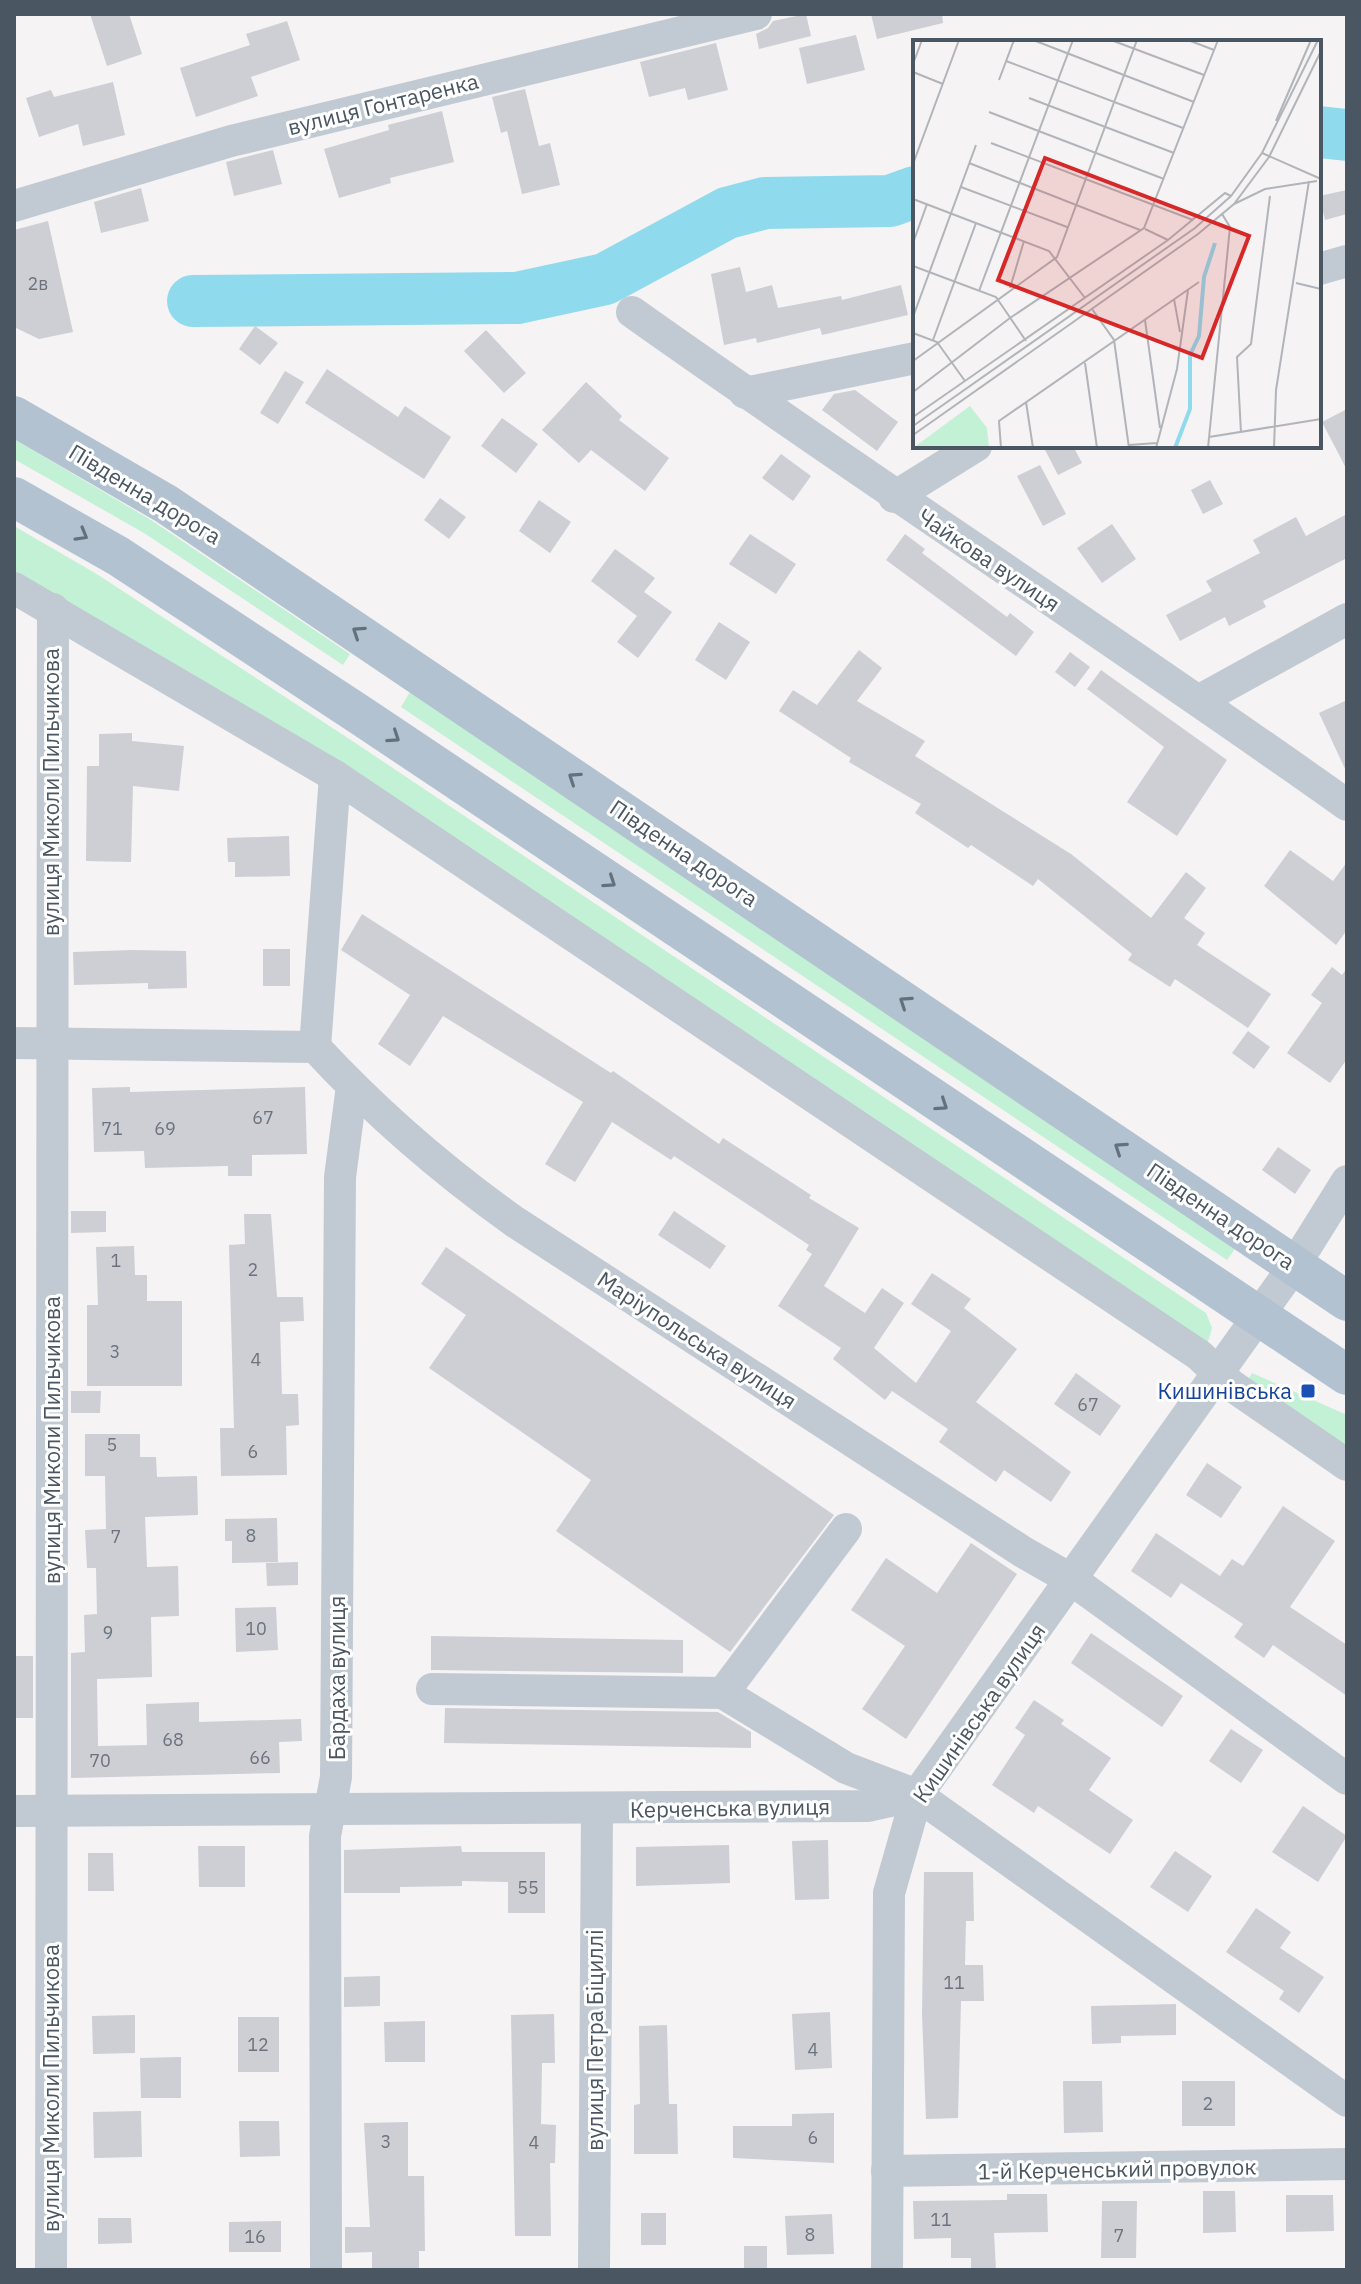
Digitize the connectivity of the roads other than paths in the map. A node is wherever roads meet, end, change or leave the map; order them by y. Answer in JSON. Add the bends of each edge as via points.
{"nodes":[{"id":1,"x":756,"y":14,"type":"edge"},
{"id":2,"x":14,"y":206,"type":"edge"},
{"id":3,"x":1347,"y":261,"type":"edge"},
{"id":4,"x":1321,"y":268,"type":"edge"},
{"id":5,"x":632,"y":312,"type":"dead end"},
{"id":6,"x":913,"y":358,"type":"edge"},
{"id":7,"x":745,"y":393,"type":"junction"},
{"id":8,"x":14,"y":416,"type":"edge"},
{"id":9,"x":973,"y":448,"type":"edge"},
{"id":10,"x":14,"y":497,"type":"edge"},
{"id":11,"x":894,"y":497,"type":"junction"},
{"id":12,"x":14,"y":588,"type":"edge"},
{"id":13,"x":53,"y":609,"type":"junction"},
{"id":14,"x":1347,"y":619,"type":"edge"},
{"id":15,"x":399,"y":659,"type":"junction"},
{"id":16,"x":1200,"y":700,"type":"junction"},
{"id":17,"x":360,"y":715,"type":"junction"},
{"id":18,"x":335,"y":776,"type":"junction"},
{"id":19,"x":1347,"y":805,"type":"edge"},
{"id":20,"x":14,"y":1043,"type":"edge"},
{"id":21,"x":50,"y":1043,"type":"junction"},
{"id":22,"x":315,"y":1047,"type":"junction"},
{"id":23,"x":352,"y":1086,"type":"junction"},
{"id":24,"x":1347,"y":1181,"type":"edge"},
{"id":25,"x":1294,"y":1266,"type":"junction"},
{"id":26,"x":1347,"y":1301,"type":"edge"},
{"id":27,"x":1257,"y":1316,"type":"junction"},
{"id":28,"x":1217,"y":1371,"type":"junction"},
{"id":29,"x":1347,"y":1375,"type":"edge"},
{"id":30,"x":1347,"y":1465,"type":"edge"},
{"id":31,"x":846,"y":1529,"type":"dead end"},
{"id":32,"x":1072,"y":1580,"type":"junction"},
{"id":33,"x":432,"y":1689,"type":"dead end"},
{"id":34,"x":723,"y":1693,"type":"junction"},
{"id":35,"x":1347,"y":1779,"type":"edge"},
{"id":36,"x":917,"y":1795,"type":"junction"},
{"id":37,"x":331,"y":1807,"type":"junction"},
{"id":38,"x":597,"y":1810,"type":"junction"},
{"id":39,"x":14,"y":1811,"type":"edge"},
{"id":40,"x":53,"y":1811,"type":"junction"},
{"id":41,"x":1347,"y":2101,"type":"edge"},
{"id":42,"x":1347,"y":2164,"type":"edge"},
{"id":43,"x":887,"y":2171,"type":"junction"},
{"id":44,"x":51,"y":2270,"type":"edge"},
{"id":45,"x":326,"y":2270,"type":"edge"},
{"id":46,"x":594,"y":2270,"type":"edge"},
{"id":47,"x":887,"y":2270,"type":"edge"}],
"edges":[{"from":1,"to":2,"type":"street","name":"вулиця Гонтаренка","via":[[231,141]]},
{"from":3,"to":4,"type":"street"},
{"from":5,"to":7,"type":"street","name":"Чайкова вулиця"},
{"from":6,"to":7,"type":"street"},
{"from":7,"to":11,"type":"street","name":"Чайкова вулиця"},
{"from":15,"to":8,"type":"main road","name":"Південна дорога","one_way":true,"via":[[166,504]]},
{"from":9,"to":11,"type":"street"},
{"from":10,"to":17,"type":"main road","one_way":true,"via":[[118,556]]},
{"from":11,"to":16,"type":"street","name":"Чайкова вулиця"},
{"from":12,"to":13,"type":"street"},
{"from":13,"to":18,"type":"street"},
{"from":13,"to":21,"type":"street","name":"вулиця Миколи Пильчикова"},
{"from":14,"to":16,"type":"street"},
{"from":15,"to":17,"type":"main road"},
{"from":25,"to":15,"type":"main road","name":"Південна дорога","one_way":true},
{"from":16,"to":19,"type":"street","name":"Чайкова вулиця"},
{"from":17,"to":27,"type":"main road","one_way":true},
{"from":18,"to":22,"type":"street"},
{"from":18,"to":28,"type":"street"},
{"from":20,"to":21,"type":"street"},
{"from":21,"to":22,"type":"street"},
{"from":21,"to":40,"type":"street","name":"вулиця Миколи Пильчикова"},
{"from":22,"to":23,"type":"street","name":"Маріупольська вулиця"},
{"from":23,"to":32,"type":"street","name":"Маріупольська вулиця","via":[[444,1171],[515,1222]]},
{"from":23,"to":37,"type":"street","name":"Бардаха вулиця","via":[[340,1177],[336,1777]]},
{"from":24,"to":25,"type":"street","name":"Кишинівська вулиця"},
{"from":25,"to":26,"type":"main road","name":"Південна дорога"},
{"from":25,"to":27,"type":"street","name":"Кишинівська вулиця"},
{"from":27,"to":28,"type":"street","name":"Кишинівська вулиця"},
{"from":27,"to":29,"type":"main road"},
{"from":28,"to":30,"type":"street"},
{"from":28,"to":32,"type":"street","name":"Кишинівська вулиця"},
{"from":31,"to":34,"type":"street"},
{"from":32,"to":35,"type":"street","name":"Маріупольська вулиця"},
{"from":32,"to":36,"type":"street","name":"Кишинівська вулиця"},
{"from":33,"to":34,"type":"street"},
{"from":34,"to":36,"type":"street","via":[[846,1768]]},
{"from":36,"to":38,"type":"street","name":"Керченська вулиця","via":[[877,1806]]},
{"from":36,"to":41,"type":"street"},
{"from":36,"to":43,"type":"street","name":"Кишинівська вулиця","via":[[889,1893]]},
{"from":37,"to":38,"type":"street","name":"Керченська вулиця"},
{"from":37,"to":40,"type":"street","name":"Керченська вулиця"},
{"from":37,"to":45,"type":"street","name":"Бардаха вулиця","via":[[325,1836]]},
{"from":38,"to":46,"type":"street","name":"вулиця Петра Біциллі"},
{"from":39,"to":40,"type":"street","name":"Керченська вулиця"},
{"from":40,"to":44,"type":"street","name":"вулиця Миколи Пильчикова"},
{"from":42,"to":43,"type":"street","name":"1-й Керченський провулок"},
{"from":43,"to":47,"type":"street","name":"Кишинівська вулиця"}]}
